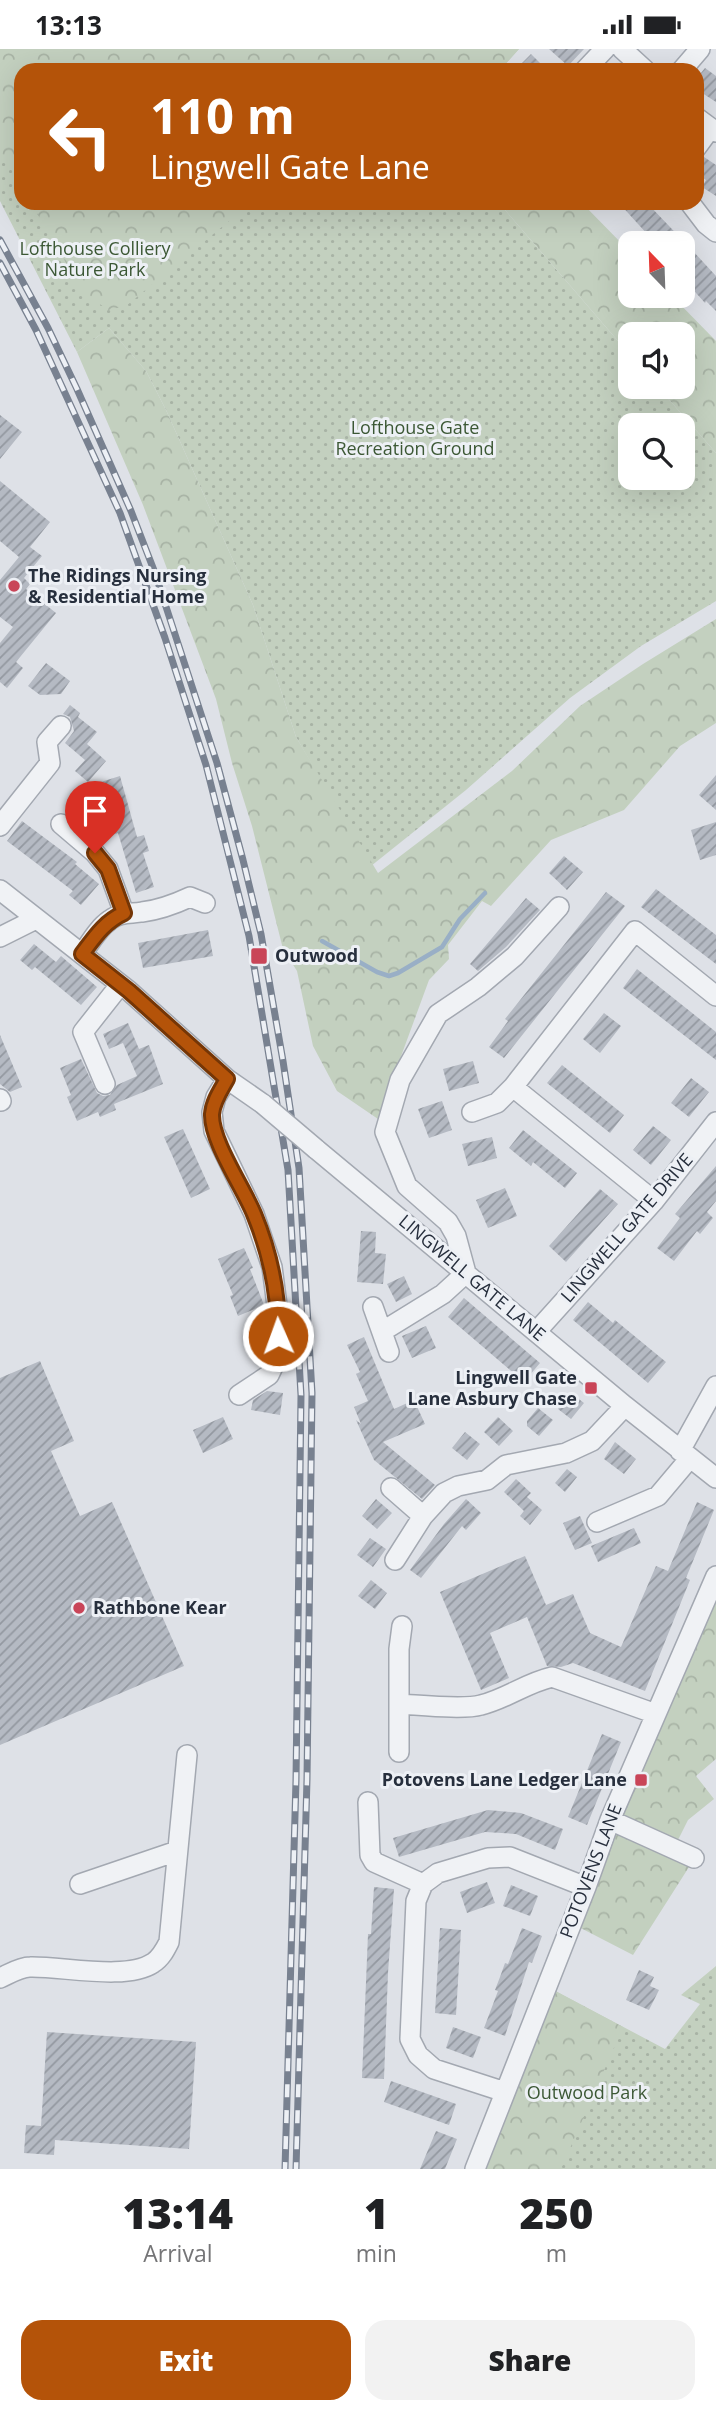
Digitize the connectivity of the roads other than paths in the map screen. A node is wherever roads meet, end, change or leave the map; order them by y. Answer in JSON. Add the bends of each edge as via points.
{"nodes":[{"id":1,"x":605,"y":49,"type":"edge"},
{"id":2,"x":622,"y":49,"type":"edge"},
{"id":3,"x":700,"y":49,"type":"edge"},
{"id":4,"x":592,"y":63,"type":"edge"},
{"id":5,"x":637,"y":63,"type":"edge"},
{"id":6,"x":688,"y":63,"type":"edge"},
{"id":7,"x":695,"y":210,"type":"edge"},
{"id":8,"x":716,"y":232,"type":"edge"},
{"id":9,"x":61,"y":726,"type":"dead end"},
{"id":10,"x":61,"y":824,"type":"dead end"},
{"id":11,"x":0,"y":826,"type":"edge"},
{"id":12,"x":0,"y":890,"type":"edge"},
{"id":13,"x":205,"y":903,"type":"dead end"},
{"id":14,"x":559,"y":907,"type":"dead end"},
{"id":15,"x":124,"y":913,"type":"junction"},
{"id":16,"x":36,"y":919,"type":"junction"},
{"id":17,"x":0,"y":937,"type":"edge"},
{"id":18,"x":82,"y":954,"type":"junction"},
{"id":19,"x":120,"y":985,"type":"junction"},
{"id":20,"x":716,"y":996,"type":"edge"},
{"id":21,"x":227,"y":1079,"type":"junction"},
{"id":22,"x":105,"y":1084,"type":"dead end"},
{"id":23,"x":513,"y":1087,"type":"junction"},
{"id":24,"x":472,"y":1112,"type":"dead end"},
{"id":25,"x":716,"y":1122,"type":"edge"},
{"id":26,"x":654,"y":1201,"type":"junction"},
{"id":27,"x":466,"y":1273,"type":"junction"},
{"id":28,"x":373,"y":1307,"type":"dead end"},
{"id":29,"x":383,"y":1331,"type":"junction"},
{"id":30,"x":536,"y":1332,"type":"junction"},
{"id":31,"x":389,"y":1352,"type":"dead end"},
{"id":32,"x":716,"y":1386,"type":"edge"},
{"id":33,"x":239,"y":1395,"type":"dead end"},
{"id":34,"x":625,"y":1406,"type":"junction"},
{"id":35,"x":685,"y":1455,"type":"junction"},
{"id":36,"x":716,"y":1478,"type":"edge"},
{"id":37,"x":391,"y":1488,"type":"dead end"},
{"id":38,"x":423,"y":1516,"type":"junction"},
{"id":39,"x":597,"y":1522,"type":"dead end"},
{"id":40,"x":395,"y":1560,"type":"dead end"},
{"id":41,"x":716,"y":1576,"type":"edge"},
{"id":42,"x":402,"y":1626,"type":"dead end"},
{"id":43,"x":399,"y":1704,"type":"junction"},
{"id":44,"x":656,"y":1714,"type":"junction"},
{"id":45,"x":399,"y":1752,"type":"dead end"},
{"id":46,"x":187,"y":1755,"type":"dead end"},
{"id":47,"x":368,"y":1802,"type":"dead end"},
{"id":48,"x":610,"y":1820,"type":"junction"},
{"id":49,"x":177,"y":1851,"type":"junction"},
{"id":50,"x":694,"y":1858,"type":"dead end"},
{"id":51,"x":80,"y":1884,"type":"dead end"},
{"id":52,"x":423,"y":1884,"type":"junction"},
{"id":53,"x":586,"y":1887,"type":"junction"},
{"id":54,"x":0,"y":1978,"type":"edge"},
{"id":55,"x":505,"y":2092,"type":"junction"},
{"id":56,"x":475,"y":2169,"type":"edge"}],
"edges":[{"from":1,"to":4,"type":"street"},
{"from":2,"to":5,"type":"street"},
{"from":3,"to":6,"type":"street"},
{"from":7,"to":8,"type":"street"},
{"from":9,"to":11,"type":"street","via":[[41,737],[50,763]]},
{"from":10,"to":15,"type":"street","via":[[108,869]]},
{"from":12,"to":16,"type":"street","name":"LINGWELL GATE LANE"},
{"from":13,"to":15,"type":"street","via":[[190,897],[176,904]]},
{"from":14,"to":27,"type":"street","via":[[516,956],[438,1014],[400,1080],[385,1132],[407,1185],[448,1222]]},
{"from":15,"to":18,"type":"street","via":[[111,918]]},
{"from":16,"to":17,"type":"street"},
{"from":16,"to":18,"type":"street","name":"LINGWELL GATE LANE"},
{"from":18,"to":19,"type":"street","name":"LINGWELL GATE LANE"},
{"from":19,"to":21,"type":"street","name":"LINGWELL GATE LANE"},
{"from":19,"to":22,"type":"street","via":[[83,1032]]},
{"from":20,"to":23,"type":"street","via":[[635,930]]},
{"from":21,"to":27,"type":"street","name":"LINGWELL GATE LANE","bridge":true},
{"from":21,"to":33,"type":"street","via":[[212,1112],[214,1131],[254,1214],[272,1267],[278,1313],[277,1358],[269,1375]]},
{"from":23,"to":24,"type":"street","via":[[497,1103]]},
{"from":23,"to":26,"type":"street"},
{"from":25,"to":26,"type":"street","name":"LINGWELL GATE DRIVE"},
{"from":26,"to":30,"type":"street","name":"LINGWELL GATE DRIVE"},
{"from":27,"to":29,"type":"street"},
{"from":27,"to":30,"type":"street","name":"LINGWELL GATE LANE"},
{"from":28,"to":29,"type":"street"},
{"from":29,"to":31,"type":"street"},
{"from":30,"to":34,"type":"street","name":"LINGWELL GATE LANE"},
{"from":32,"to":35,"type":"street"},
{"from":34,"to":35,"type":"street","name":"LINGWELL GATE LANE"},
{"from":34,"to":38,"type":"street","via":[[592,1441],[566,1453],[506,1465],[486,1480],[458,1486],[444,1493]]},
{"from":35,"to":36,"type":"street","name":"LINGWELL GATE LANE"},
{"from":35,"to":39,"type":"street","via":[[659,1496]]},
{"from":37,"to":38,"type":"street"},
{"from":38,"to":40,"type":"street"},
{"from":41,"to":44,"type":"street","name":"POTOVENS LANE"},
{"from":42,"to":43,"type":"street"},
{"from":43,"to":44,"type":"street","via":[[478,1706],[552,1677]]},
{"from":43,"to":45,"type":"street"},
{"from":44,"to":48,"type":"street","name":"POTOVENS LANE"},
{"from":46,"to":49,"type":"street"},
{"from":47,"to":52,"type":"street","via":[[374,1862]]},
{"from":48,"to":50,"type":"street"},
{"from":48,"to":53,"type":"street","name":"POTOVENS LANE"},
{"from":49,"to":51,"type":"street"},
{"from":49,"to":54,"type":"street","via":[[169,1942],[153,1964],[116,1971],[27,1967]]},
{"from":52,"to":53,"type":"street","via":[[450,1869],[510,1857]]},
{"from":52,"to":55,"type":"street","via":[[416,1901],[410,2039],[418,2055],[434,2069]]},
{"from":53,"to":55,"type":"street","name":"POTOVENS LANE"},
{"from":55,"to":56,"type":"street","name":"POTOVENS LANE"}]}
